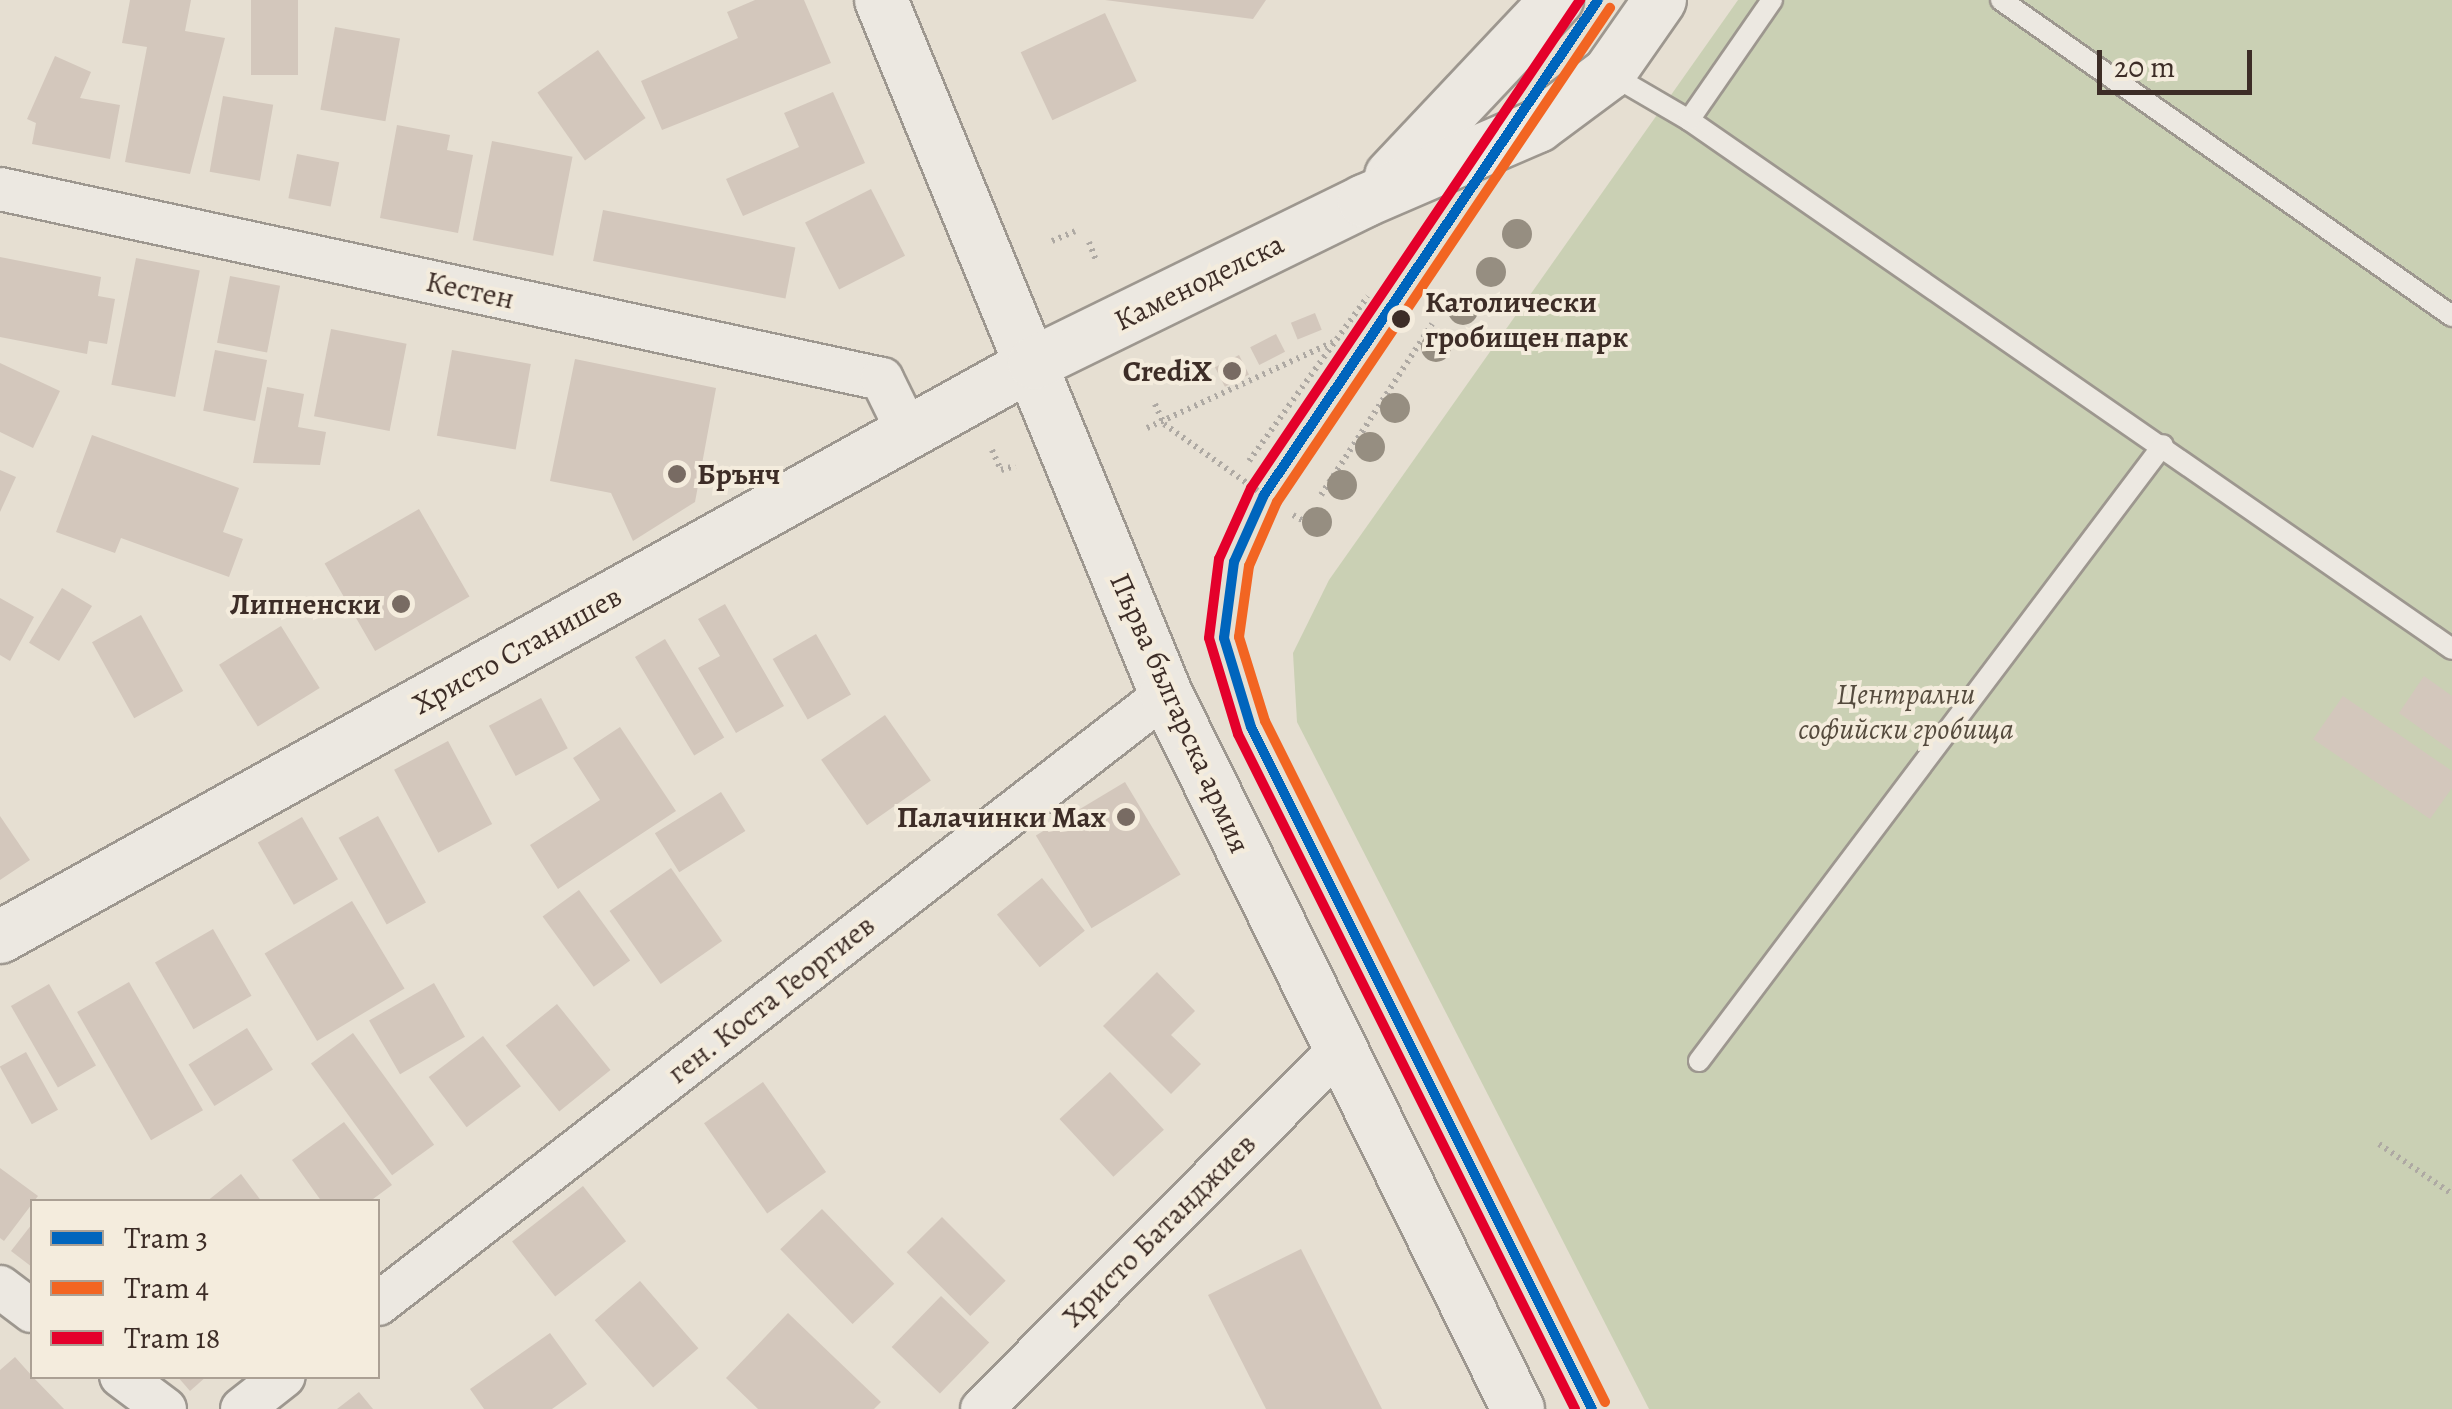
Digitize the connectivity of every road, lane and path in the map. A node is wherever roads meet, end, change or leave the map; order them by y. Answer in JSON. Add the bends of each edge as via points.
{"nodes":[{"id":1,"x":881,"y":0,"type":"edge"},
{"id":2,"x":1557,"y":0,"type":"edge"},
{"id":3,"x":1660,"y":0,"type":"edge"},
{"id":4,"x":1772,"y":0,"type":"edge"},
{"id":5,"x":2001,"y":0,"type":"edge"},
{"id":6,"x":1608,"y":73,"type":"junction"},
{"id":7,"x":1690,"y":120,"type":"junction"},
{"id":8,"x":0,"y":189,"type":"edge"},
{"id":9,"x":1364,"y":201,"type":"junction"},
{"id":10,"x":1075,"y":231,"type":"dead end"},
{"id":11,"x":1052,"y":241,"type":"dead end"},
{"id":12,"x":1089,"y":242,"type":"dead end"},
{"id":13,"x":1096,"y":260,"type":"dead end"},
{"id":14,"x":1368,"y":296,"type":"dead end"},
{"id":15,"x":2452,"y":316,"type":"edge"},
{"id":16,"x":1432,"y":324,"type":"dead end"},
{"id":17,"x":1335,"y":341,"type":"junction"},
{"id":18,"x":1034,"y":362,"type":"junction"},
{"id":19,"x":1155,"y":404,"type":"dead end"},
{"id":20,"x":1164,"y":424,"type":"junction"},
{"id":21,"x":1146,"y":428,"type":"dead end"},
{"id":22,"x":908,"y":432,"type":"junction"},
{"id":23,"x":2163,"y":445,"type":"junction"},
{"id":24,"x":992,"y":450,"type":"dead end"},
{"id":25,"x":1249,"y":461,"type":"dead end"},
{"id":26,"x":1021,"y":464,"type":"dead end"},
{"id":27,"x":1258,"y":491,"type":"dead end"},
{"id":28,"x":1321,"y":496,"type":"dead end"},
{"id":29,"x":1293,"y":516,"type":"dead end"},
{"id":30,"x":1304,"y":522,"type":"dead end"},
{"id":31,"x":2452,"y":649,"type":"edge"},
{"id":32,"x":1166,"y":694,"type":"junction"},
{"id":33,"x":0,"y":937,"type":"edge"},
{"id":34,"x":1337,"y":1052,"type":"junction"},
{"id":35,"x":1699,"y":1061,"type":"dead end"},
{"id":36,"x":2379,"y":1144,"type":"dead end"},
{"id":37,"x":2452,"y":1194,"type":"edge"},
{"id":38,"x":0,"y":1287,"type":"edge"},
{"id":39,"x":380,"y":1302,"type":"edge"},
{"id":40,"x":30,"y":1310,"type":"edge"},
{"id":41,"x":125,"y":1379,"type":"edge"},
{"id":42,"x":280,"y":1379,"type":"edge"},
{"id":43,"x":164,"y":1409,"type":"edge"},
{"id":44,"x":242,"y":1409,"type":"edge"},
{"id":45,"x":982,"y":1409,"type":"edge"},
{"id":46,"x":1518,"y":1409,"type":"edge"}],
"edges":[{"from":1,"to":18,"type":"street","name":"Първа българска армия"},
{"from":2,"to":9,"type":"street","name":"Каменоделска","via":[[1456,115]]},
{"from":3,"to":6,"type":"street","name":"Каменоделска"},
{"from":4,"to":7,"type":"lane"},
{"from":5,"to":15,"type":"lane"},
{"from":6,"to":7,"type":"lane"},
{"from":6,"to":9,"type":"street","name":"Каменоделска","via":[[1538,126]]},
{"from":7,"to":23,"type":"lane"},
{"from":8,"to":22,"type":"street","name":"Кестен","via":[[882,380]]},
{"from":9,"to":18,"type":"street","name":"Каменоделска"},
{"from":10,"to":11,"type":"path"},
{"from":12,"to":13,"type":"path"},
{"from":14,"to":17,"type":"path"},
{"from":16,"to":28,"type":"path"},
{"from":17,"to":20,"type":"path"},
{"from":17,"to":25,"type":"path"},
{"from":18,"to":22,"type":"street","name":"Христо Станишев"},
{"from":18,"to":32,"type":"street","name":"Първа българска армия"},
{"from":19,"to":20,"type":"path"},
{"from":20,"to":21,"type":"path"},
{"from":20,"to":27,"type":"path"},
{"from":22,"to":33,"type":"street","name":"Христо Станишев"},
{"from":23,"to":31,"type":"lane"},
{"from":23,"to":35,"type":"lane"},
{"from":24,"to":26,"type":"path","via":[[1001,470]]},
{"from":29,"to":30,"type":"path"},
{"from":32,"to":34,"type":"street","name":"Първа българска армия"},
{"from":32,"to":39,"type":"street","name":"ген. Коста Георгиев"},
{"from":34,"to":45,"type":"street","name":"Христо Батанджиев"},
{"from":34,"to":46,"type":"street","name":"Първа българска армия"},
{"from":36,"to":37,"type":"path"},
{"from":38,"to":40,"type":"street"},
{"from":41,"to":43,"type":"street"},
{"from":42,"to":44,"type":"street"}]}
